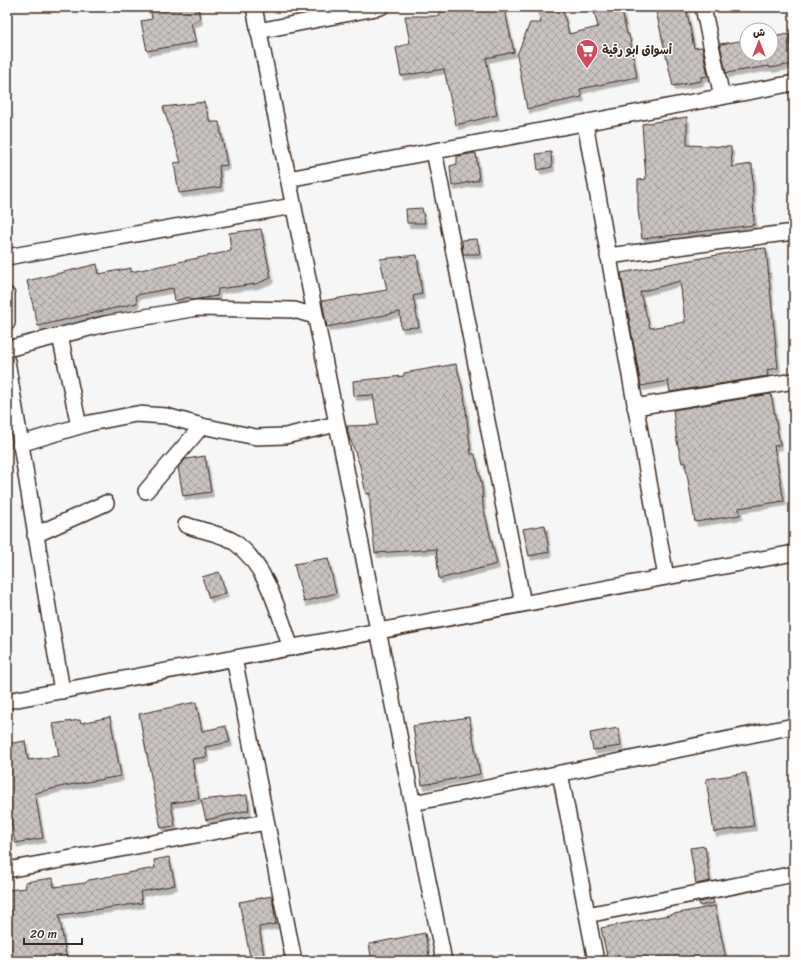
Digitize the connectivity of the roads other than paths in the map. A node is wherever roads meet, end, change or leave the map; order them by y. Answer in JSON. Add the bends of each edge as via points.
{"nodes":[{"id":1,"x":254,"y":7,"type":"edge"},
{"id":2,"x":381,"y":7,"type":"edge"},
{"id":3,"x":703,"y":7,"type":"edge"},
{"id":4,"x":258,"y":31,"type":"junction"},
{"id":5,"x":794,"y":83,"type":"edge"},
{"id":6,"x":722,"y":97,"type":"junction"},
{"id":7,"x":585,"y":123,"type":"junction"},
{"id":8,"x":434,"y":151,"type":"junction"},
{"id":9,"x":288,"y":179,"type":"junction"},
{"id":10,"x":293,"y":206,"type":"junction"},
{"id":11,"x":794,"y":232,"type":"edge"},
{"id":12,"x":608,"y":256,"type":"junction"},
{"id":13,"x":7,"y":257,"type":"edge"},
{"id":14,"x":7,"y":299,"type":"edge"},
{"id":15,"x":315,"y":316,"type":"junction"},
{"id":16,"x":7,"y":323,"type":"edge"},
{"id":17,"x":60,"y":336,"type":"junction"},
{"id":18,"x":7,"y":349,"type":"edge"},
{"id":19,"x":7,"y":361,"type":"edge"},
{"id":20,"x":794,"y":381,"type":"edge"},
{"id":21,"x":635,"y":406,"type":"junction"},
{"id":22,"x":337,"y":424,"type":"junction"},
{"id":23,"x":79,"y":426,"type":"junction"},
{"id":24,"x":202,"y":426,"type":"junction"},
{"id":25,"x":20,"y":444,"type":"junction"},
{"id":26,"x":146,"y":491,"type":"dead end"},
{"id":27,"x":106,"y":503,"type":"dead end"},
{"id":28,"x":186,"y":525,"type":"dead end"},
{"id":29,"x":36,"y":535,"type":"junction"},
{"id":30,"x":794,"y":553,"type":"edge"},
{"id":31,"x":666,"y":577,"type":"junction"},
{"id":32,"x":523,"y":604,"type":"junction"},
{"id":33,"x":379,"y":631,"type":"junction"},
{"id":34,"x":291,"y":648,"type":"junction"},
{"id":35,"x":234,"y":658,"type":"junction"},
{"id":36,"x":62,"y":691,"type":"junction"},
{"id":37,"x":7,"y":701,"type":"edge"},
{"id":38,"x":794,"y":726,"type":"edge"},
{"id":39,"x":560,"y":773,"type":"junction"},
{"id":40,"x":413,"y":803,"type":"junction"},
{"id":41,"x":266,"y":822,"type":"junction"},
{"id":42,"x":7,"y":870,"type":"edge"},
{"id":43,"x":794,"y":874,"type":"edge"},
{"id":44,"x":587,"y":915,"type":"junction"},
{"id":45,"x":294,"y":961,"type":"edge"},
{"id":46,"x":444,"y":961,"type":"edge"},
{"id":47,"x":596,"y":961,"type":"edge"}],
"edges":[{"from":1,"to":4,"type":"street"},
{"from":2,"to":4,"type":"street"},
{"from":3,"to":6,"type":"street"},
{"from":4,"to":9,"type":"street"},
{"from":5,"to":6,"type":"street"},
{"from":6,"to":7,"type":"street"},
{"from":7,"to":8,"type":"street"},
{"from":7,"to":12,"type":"street"},
{"from":8,"to":9,"type":"street"},
{"from":8,"to":32,"type":"street"},
{"from":9,"to":10,"type":"street"},
{"from":10,"to":13,"type":"street"},
{"from":10,"to":15,"type":"street"},
{"from":11,"to":12,"type":"street"},
{"from":12,"to":21,"type":"street"},
{"from":14,"to":16,"type":"street"},
{"from":15,"to":17,"type":"street","via":[[294,310],[197,308],[105,324]]},
{"from":15,"to":22,"type":"street"},
{"from":17,"to":18,"type":"street"},
{"from":17,"to":23,"type":"street"},
{"from":19,"to":25,"type":"street"},
{"from":20,"to":21,"type":"street"},
{"from":21,"to":31,"type":"street"},
{"from":22,"to":24,"type":"street","via":[[285,436],[256,437]]},
{"from":22,"to":33,"type":"street"},
{"from":23,"to":24,"type":"street","via":[[136,414],[166,416]]},
{"from":23,"to":25,"type":"street"},
{"from":24,"to":26,"type":"street"},
{"from":25,"to":29,"type":"street"},
{"from":27,"to":29,"type":"street"},
{"from":28,"to":34,"type":"street","via":[[232,541],[251,558],[270,589]]},
{"from":29,"to":36,"type":"street"},
{"from":30,"to":31,"type":"street"},
{"from":31,"to":32,"type":"street"},
{"from":32,"to":33,"type":"street"},
{"from":33,"to":34,"type":"street"},
{"from":33,"to":40,"type":"street"},
{"from":34,"to":35,"type":"street"},
{"from":35,"to":36,"type":"street"},
{"from":35,"to":41,"type":"street"},
{"from":36,"to":37,"type":"street"},
{"from":38,"to":39,"type":"street"},
{"from":39,"to":40,"type":"street"},
{"from":39,"to":44,"type":"street"},
{"from":40,"to":46,"type":"street"},
{"from":41,"to":42,"type":"street"},
{"from":41,"to":45,"type":"street"},
{"from":43,"to":44,"type":"street"},
{"from":44,"to":47,"type":"street"}]}
